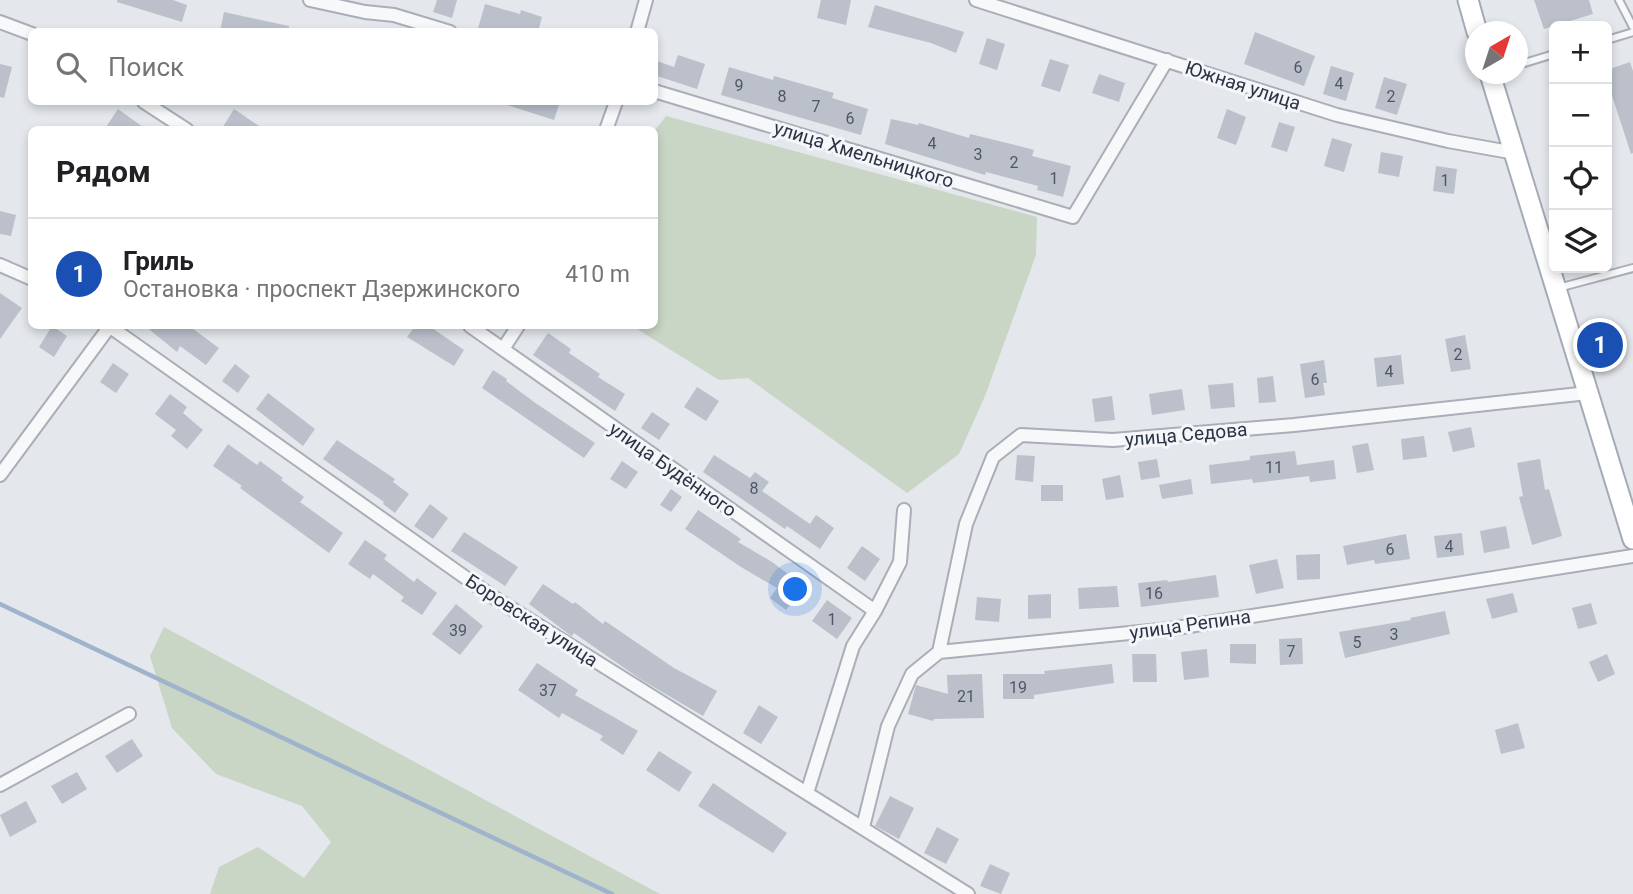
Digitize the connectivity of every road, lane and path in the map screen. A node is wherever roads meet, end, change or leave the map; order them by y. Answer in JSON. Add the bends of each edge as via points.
{"nodes":[{"id":1,"x":310,"y":0,"type":"edge"},
{"id":2,"x":646,"y":0,"type":"edge"},
{"id":3,"x":976,"y":0,"type":"edge"},
{"id":4,"x":1468,"y":0,"type":"edge"},
{"id":5,"x":1619,"y":0,"type":"edge"},
{"id":6,"x":1474,"y":21,"type":"edge"},
{"id":7,"x":0,"y":22,"type":"edge"},
{"id":8,"x":437,"y":28,"type":"edge"},
{"id":9,"x":638,"y":28,"type":"edge"},
{"id":10,"x":1633,"y":30,"type":"edge"},
{"id":11,"x":28,"y":32,"type":"edge"},
{"id":12,"x":1612,"y":38,"type":"edge"},
{"id":13,"x":1549,"y":55,"type":"edge"},
{"id":14,"x":1167,"y":60,"type":"junction"},
{"id":15,"x":1528,"y":62,"type":"edge"},
{"id":16,"x":1493,"y":84,"type":"edge"},
{"id":17,"x":658,"y":92,"type":"edge"},
{"id":18,"x":149,"y":105,"type":"edge"},
{"id":19,"x":615,"y":105,"type":"edge"},
{"id":20,"x":181,"y":126,"type":"edge"},
{"id":21,"x":607,"y":126,"type":"edge"},
{"id":22,"x":1515,"y":153,"type":"junction"},
{"id":23,"x":0,"y":265,"type":"edge"},
{"id":24,"x":1633,"y":268,"type":"edge"},
{"id":25,"x":28,"y":277,"type":"edge"},
{"id":26,"x":1556,"y":289,"type":"junction"},
{"id":27,"x":107,"y":329,"type":"edge"},
{"id":28,"x":113,"y":329,"type":"edge"},
{"id":29,"x":475,"y":329,"type":"edge"},
{"id":30,"x":516,"y":329,"type":"edge"},
{"id":31,"x":503,"y":349,"type":"junction"},
{"id":32,"x":1588,"y":393,"type":"junction"},
{"id":33,"x":0,"y":475,"type":"edge"},
{"id":34,"x":904,"y":510,"type":"dead end"},
{"id":35,"x":1633,"y":539,"type":"edge"},
{"id":36,"x":1633,"y":556,"type":"edge"},
{"id":37,"x":875,"y":611,"type":"junction"},
{"id":38,"x":940,"y":652,"type":"junction"},
{"id":39,"x":129,"y":714,"type":"dead end"},
{"id":40,"x":0,"y":785,"type":"edge"},
{"id":41,"x":807,"y":793,"type":"junction"},
{"id":42,"x":863,"y":827,"type":"junction"},
{"id":43,"x":968,"y":894,"type":"edge"}],
"edges":[{"from":1,"to":8,"type":"street"},
{"from":2,"to":9,"type":"street"},
{"from":3,"to":14,"type":"street","name":"Южная улица"},
{"from":4,"to":6,"type":"main road"},
{"from":5,"to":10,"type":"lane"},
{"from":7,"to":11,"type":"street"},
{"from":10,"to":12,"type":"lane"},
{"from":13,"to":15,"type":"lane"},
{"from":14,"to":17,"type":"street","name":"улица Хмельницкого","via":[[1073,217]]},
{"from":14,"to":22,"type":"street","name":"Южная улица","via":[[1337,115]]},
{"from":16,"to":22,"type":"main road"},
{"from":18,"to":20,"type":"street"},
{"from":19,"to":21,"type":"street"},
{"from":22,"to":26,"type":"main road"},
{"from":23,"to":25,"type":"street"},
{"from":24,"to":26,"type":"lane"},
{"from":26,"to":32,"type":"main road"},
{"from":27,"to":33,"type":"street"},
{"from":28,"to":41,"type":"street","name":"Боровская улица","via":[[493,597]]},
{"from":29,"to":31,"type":"street","name":"улица Будённого"},
{"from":30,"to":31,"type":"street"},
{"from":31,"to":37,"type":"street","name":"улица Будённого"},
{"from":32,"to":35,"type":"main road"},
{"from":32,"to":38,"type":"street","name":"улица Седова","via":[[1112,440],[1021,435],[993,457],[966,524]]},
{"from":34,"to":37,"type":"street","via":[[900,562]]},
{"from":36,"to":38,"type":"street","name":"улица Репина","via":[[1170,629]]},
{"from":37,"to":41,"type":"street","via":[[853,646]]},
{"from":38,"to":42,"type":"street","via":[[912,674],[888,726]]},
{"from":39,"to":40,"type":"street"},
{"from":41,"to":42,"type":"street","name":"Боровская улица"},
{"from":42,"to":43,"type":"street","name":"Боровская улица"}]}
